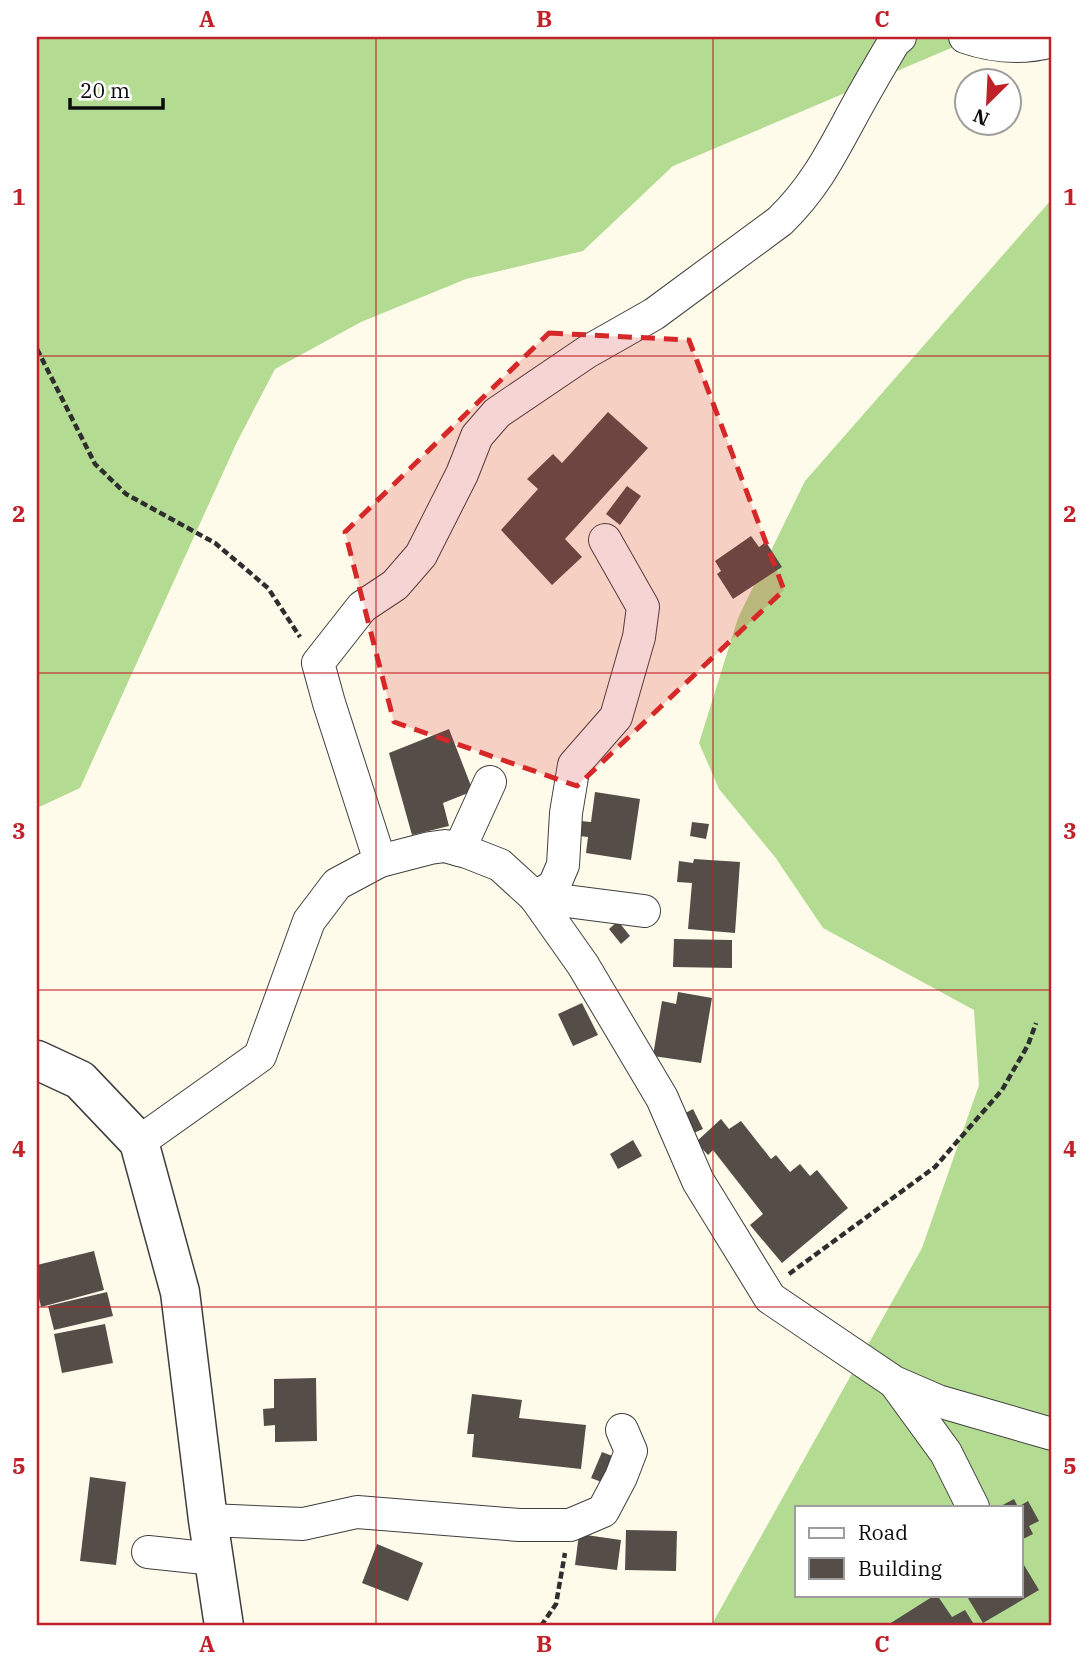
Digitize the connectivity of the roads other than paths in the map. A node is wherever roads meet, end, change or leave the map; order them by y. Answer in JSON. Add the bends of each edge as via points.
{"nodes":[{"id":1,"x":900,"y":37,"type":"edge"},
{"id":2,"x":965,"y":37,"type":"edge"},
{"id":3,"x":1052,"y":41,"type":"edge"},
{"id":4,"x":605,"y":540,"type":"dead end"},
{"id":5,"x":490,"y":782,"type":"dead end"},
{"id":6,"x":459,"y":850,"type":"junction"},
{"id":7,"x":380,"y":861,"type":"junction"},
{"id":8,"x":535,"y":897,"type":"junction"},
{"id":9,"x":644,"y":911,"type":"dead end"},
{"id":10,"x":37,"y":1060,"type":"edge"},
{"id":11,"x":139,"y":1142,"type":"junction"},
{"id":12,"x":894,"y":1382,"type":"junction"},
{"id":13,"x":622,"y":1430,"type":"dead end"},
{"id":14,"x":1052,"y":1434,"type":"edge"},
{"id":15,"x":972,"y":1506,"type":"edge"},
{"id":16,"x":208,"y":1520,"type":"junction"},
{"id":17,"x":148,"y":1552,"type":"dead end"},
{"id":18,"x":214,"y":1559,"type":"junction"},
{"id":19,"x":224,"y":1626,"type":"edge"}],
"edges":[{"from":1,"to":7,"type":"street","via":[[821,174],[780,221],[654,314],[587,352],[497,413],[477,436],[421,555],[395,585],[362,607],[318,663]]},
{"from":2,"to":3,"type":"street","via":[[986,44],[1031,46]]},
{"from":4,"to":8,"type":"street","via":[[643,607],[639,637],[616,717],[574,765],[563,865],[554,886]]},
{"from":5,"to":6,"type":"street"},
{"from":6,"to":7,"type":"street","via":[[430,848]]},
{"from":6,"to":8,"type":"street","via":[[500,865]]},
{"from":7,"to":11,"type":"street","via":[[337,884],[309,922],[260,1056]]},
{"from":8,"to":9,"type":"street"},
{"from":8,"to":12,"type":"street","via":[[583,965],[662,1098],[698,1181],[770,1298]]},
{"from":10,"to":11,"type":"street","via":[[80,1080]]},
{"from":11,"to":16,"type":"street","via":[[180,1292]]},
{"from":12,"to":14,"type":"street","via":[[938,1401]]},
{"from":12,"to":15,"type":"street","via":[[946,1453]]},
{"from":13,"to":16,"type":"street","via":[[631,1451],[603,1511],[570,1525],[357,1512],[303,1524]]},
{"from":16,"to":18,"type":"street"},
{"from":17,"to":18,"type":"street"},
{"from":18,"to":19,"type":"street"}]}
